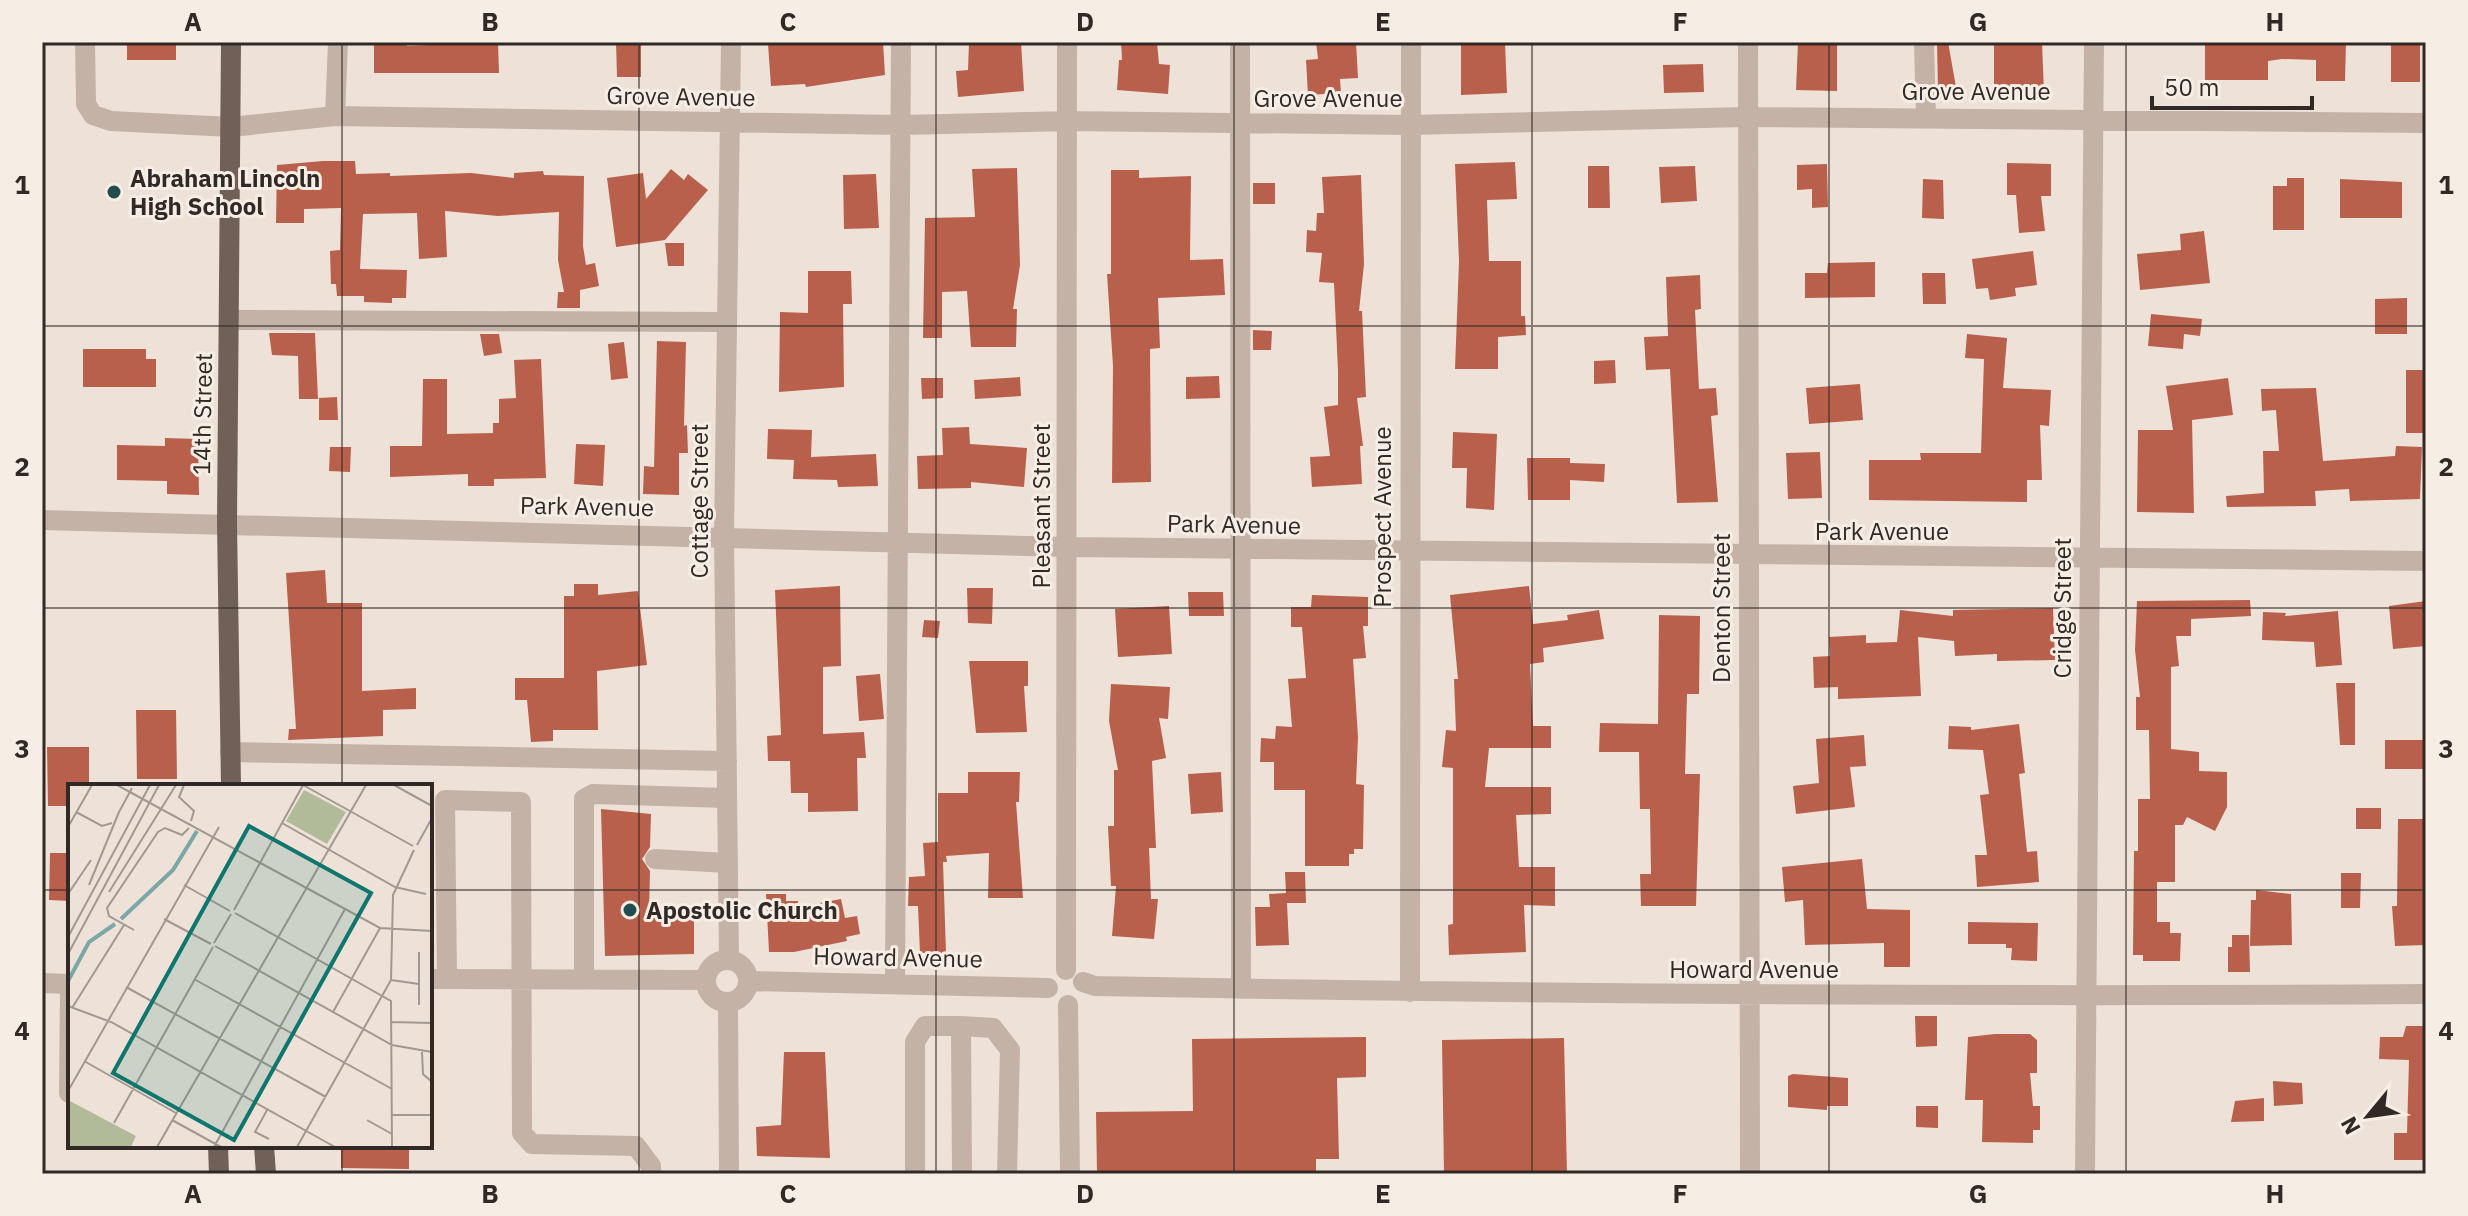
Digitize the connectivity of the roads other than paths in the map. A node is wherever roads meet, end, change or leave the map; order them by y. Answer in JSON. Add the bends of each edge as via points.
{"nodes":[{"id":1,"x":85,"y":42,"type":"edge"},
{"id":2,"x":231,"y":42,"type":"edge"},
{"id":3,"x":338,"y":42,"type":"edge"},
{"id":4,"x":731,"y":42,"type":"edge"},
{"id":5,"x":901,"y":42,"type":"edge"},
{"id":6,"x":1067,"y":42,"type":"edge"},
{"id":7,"x":1240,"y":42,"type":"edge"},
{"id":8,"x":1411,"y":42,"type":"edge"},
{"id":9,"x":1748,"y":42,"type":"edge"},
{"id":10,"x":1924,"y":42,"type":"edge"},
{"id":11,"x":2094,"y":42,"type":"edge"},
{"id":12,"x":335,"y":116,"type":"junction"},
{"id":13,"x":1747,"y":117,"type":"junction"},
{"id":14,"x":2093,"y":117,"type":"junction"},
{"id":15,"x":1926,"y":118,"type":"junction"},
{"id":16,"x":1068,"y":121,"type":"junction"},
{"id":17,"x":731,"y":123,"type":"junction"},
{"id":18,"x":2426,"y":123,"type":"edge"},
{"id":19,"x":1240,"y":124,"type":"junction"},
{"id":20,"x":902,"y":125,"type":"junction"},
{"id":21,"x":1410,"y":125,"type":"junction"},
{"id":22,"x":231,"y":127,"type":"junction"},
{"id":23,"x":229,"y":320,"type":"junction"},
{"id":24,"x":725,"y":322,"type":"junction"},
{"id":25,"x":42,"y":520,"type":"edge"},
{"id":26,"x":227,"y":523,"type":"junction"},
{"id":27,"x":724,"y":535,"type":"junction"},
{"id":28,"x":898,"y":541,"type":"junction"},
{"id":29,"x":1067,"y":547,"type":"junction"},
{"id":30,"x":1239,"y":550,"type":"junction"},
{"id":31,"x":1408,"y":553,"type":"junction"},
{"id":32,"x":1747,"y":556,"type":"junction"},
{"id":33,"x":2088,"y":558,"type":"junction"},
{"id":34,"x":2426,"y":561,"type":"edge"},
{"id":35,"x":230,"y":752,"type":"junction"},
{"id":36,"x":727,"y":761,"type":"junction"},
{"id":37,"x":231,"y":784,"type":"edge"},
{"id":38,"x":727,"y":798,"type":"junction"},
{"id":39,"x":655,"y":859,"type":"dead end"},
{"id":40,"x":728,"y":863,"type":"junction"},
{"id":41,"x":729,"y":960,"type":"junction"},
{"id":42,"x":1066,"y":970,"type":"junction"},
{"id":43,"x":439,"y":979,"type":"edge"},
{"id":44,"x":584,"y":979,"type":"junction"},
{"id":45,"x":519,"y":980,"type":"junction"},
{"id":46,"x":706,"y":980,"type":"junction"},
{"id":47,"x":748,"y":981,"type":"junction"},
{"id":48,"x":1083,"y":982,"type":"junction"},
{"id":49,"x":42,"y":983,"type":"edge"},
{"id":50,"x":895,"y":983,"type":"junction"},
{"id":51,"x":68,"y":984,"type":"edge"},
{"id":52,"x":1048,"y":988,"type":"junction"},
{"id":53,"x":1241,"y":989,"type":"junction"},
{"id":54,"x":1410,"y":992,"type":"junction"},
{"id":55,"x":2426,"y":994,"type":"edge"},
{"id":56,"x":1748,"y":996,"type":"junction"},
{"id":57,"x":2086,"y":996,"type":"junction"},
{"id":58,"x":728,"y":1002,"type":"junction"},
{"id":59,"x":1068,"y":1005,"type":"junction"},
{"id":60,"x":961,"y":1026,"type":"junction"},
{"id":61,"x":218,"y":1148,"type":"edge"},
{"id":62,"x":264,"y":1148,"type":"edge"},
{"id":63,"x":219,"y":1174,"type":"edge"},
{"id":64,"x":266,"y":1174,"type":"edge"},
{"id":65,"x":651,"y":1174,"type":"edge"},
{"id":66,"x":729,"y":1174,"type":"edge"},
{"id":67,"x":915,"y":1174,"type":"edge"},
{"id":68,"x":962,"y":1174,"type":"edge"},
{"id":69,"x":1007,"y":1174,"type":"edge"},
{"id":70,"x":1070,"y":1174,"type":"edge"},
{"id":71,"x":1750,"y":1174,"type":"edge"},
{"id":72,"x":2085,"y":1174,"type":"edge"}],
"edges":[{"from":1,"to":22,"type":"street","name":"Grove Avenue","via":[[86,104],[93,115],[111,121]]},
{"from":2,"to":22,"type":"main road","name":"14th Street"},
{"from":3,"to":12,"type":"street"},
{"from":4,"to":17,"type":"street","name":"Cottage Street"},
{"from":5,"to":20,"type":"street"},
{"from":6,"to":16,"type":"street","name":"Pleasant Street"},
{"from":7,"to":19,"type":"street"},
{"from":8,"to":21,"type":"street","name":"Prospect Avenue"},
{"from":9,"to":13,"type":"street","name":"Denton Street"},
{"from":10,"to":15,"type":"street"},
{"from":11,"to":14,"type":"street","name":"Cridge Street"},
{"from":12,"to":17,"type":"street","name":"Grove Avenue"},
{"from":12,"to":22,"type":"street","name":"Grove Avenue"},
{"from":13,"to":15,"type":"street","name":"Grove Avenue"},
{"from":13,"to":21,"type":"street","name":"Grove Avenue"},
{"from":13,"to":32,"type":"street","name":"Denton Street"},
{"from":14,"to":15,"type":"street","name":"Grove Avenue"},
{"from":14,"to":18,"type":"street","name":"Grove Avenue"},
{"from":14,"to":33,"type":"street","name":"Cridge Street"},
{"from":16,"to":19,"type":"street","name":"Grove Avenue"},
{"from":16,"to":20,"type":"street","name":"Grove Avenue"},
{"from":16,"to":29,"type":"street","name":"Pleasant Street"},
{"from":17,"to":20,"type":"street","name":"Grove Avenue"},
{"from":17,"to":24,"type":"street","name":"Cottage Street"},
{"from":19,"to":21,"type":"street","name":"Grove Avenue"},
{"from":19,"to":30,"type":"street"},
{"from":20,"to":28,"type":"street"},
{"from":21,"to":31,"type":"street","name":"Prospect Avenue"},
{"from":22,"to":23,"type":"main road","name":"14th Street"},
{"from":23,"to":24,"type":"street"},
{"from":23,"to":26,"type":"main road","name":"14th Street"},
{"from":24,"to":27,"type":"street","name":"Cottage Street"},
{"from":25,"to":26,"type":"street","name":"Park Avenue"},
{"from":26,"to":27,"type":"street","name":"Park Avenue"},
{"from":26,"to":35,"type":"main road","name":"14th Street"},
{"from":27,"to":28,"type":"street","name":"Park Avenue"},
{"from":27,"to":36,"type":"street","name":"Cottage Street"},
{"from":28,"to":29,"type":"street","name":"Park Avenue"},
{"from":28,"to":50,"type":"street"},
{"from":29,"to":30,"type":"street","name":"Park Avenue"},
{"from":29,"to":42,"type":"street","name":"Pleasant Street"},
{"from":30,"to":31,"type":"street","name":"Park Avenue"},
{"from":30,"to":53,"type":"street"},
{"from":31,"to":32,"type":"street","name":"Park Avenue"},
{"from":31,"to":54,"type":"street","name":"Prospect Avenue"},
{"from":32,"to":33,"type":"street","name":"Park Avenue"},
{"from":32,"to":56,"type":"street","name":"Denton Street"},
{"from":33,"to":34,"type":"street","name":"Park Avenue"},
{"from":33,"to":57,"type":"street","name":"Cridge Street"},
{"from":35,"to":36,"type":"street"},
{"from":35,"to":37,"type":"main road","name":"14th Street"},
{"from":36,"to":38,"type":"street","name":"Cottage Street"},
{"from":38,"to":40,"type":"street","name":"Cottage Street"},
{"from":38,"to":44,"type":"street","via":[[593,794],[584,799]]},
{"from":39,"to":40,"type":"street"},
{"from":40,"to":41,"type":"street","name":"Cottage Street"},
{"from":41,"to":46,"type":"street","via":[[716,963]]},
{"from":41,"to":47,"type":"street","via":[[741,966]]},
{"from":42,"to":48,"type":"street"},
{"from":42,"to":52,"type":"street","via":[[1051,977]]},
{"from":43,"to":45,"type":"street"},
{"from":43,"to":45,"type":"street","via":[[445,800],[521,802]]},
{"from":44,"to":45,"type":"street"},
{"from":44,"to":46,"type":"street"},
{"from":45,"to":65,"type":"street","via":[[522,1133],[532,1144],[636,1146]]},
{"from":46,"to":58,"type":"street","via":[[710,993]]},
{"from":47,"to":50,"type":"street","name":"Howard Avenue"},
{"from":47,"to":58,"type":"street","via":[[741,997]]},
{"from":48,"to":53,"type":"street","name":"Howard Avenue"},
{"from":48,"to":59,"type":"street","via":[[1079,999]]},
{"from":49,"to":51,"type":"street"},
{"from":50,"to":52,"type":"street","name":"Howard Avenue"},
{"from":52,"to":59,"type":"street","via":[[1056,1002]]},
{"from":53,"to":54,"type":"street","name":"Howard Avenue"},
{"from":54,"to":56,"type":"street","name":"Howard Avenue"},
{"from":55,"to":57,"type":"street","name":"Howard Avenue"},
{"from":56,"to":57,"type":"street","name":"Howard Avenue"},
{"from":56,"to":71,"type":"street","name":"Denton Street"},
{"from":57,"to":72,"type":"street","name":"Cridge Street"},
{"from":58,"to":66,"type":"street"},
{"from":59,"to":70,"type":"street"},
{"from":60,"to":67,"type":"street","via":[[925,1026],[915,1042]]},
{"from":60,"to":68,"type":"street"},
{"from":60,"to":69,"type":"street","via":[[993,1028],[1010,1050]]},
{"from":61,"to":63,"type":"main road"},
{"from":62,"to":64,"type":"main road"}]}
